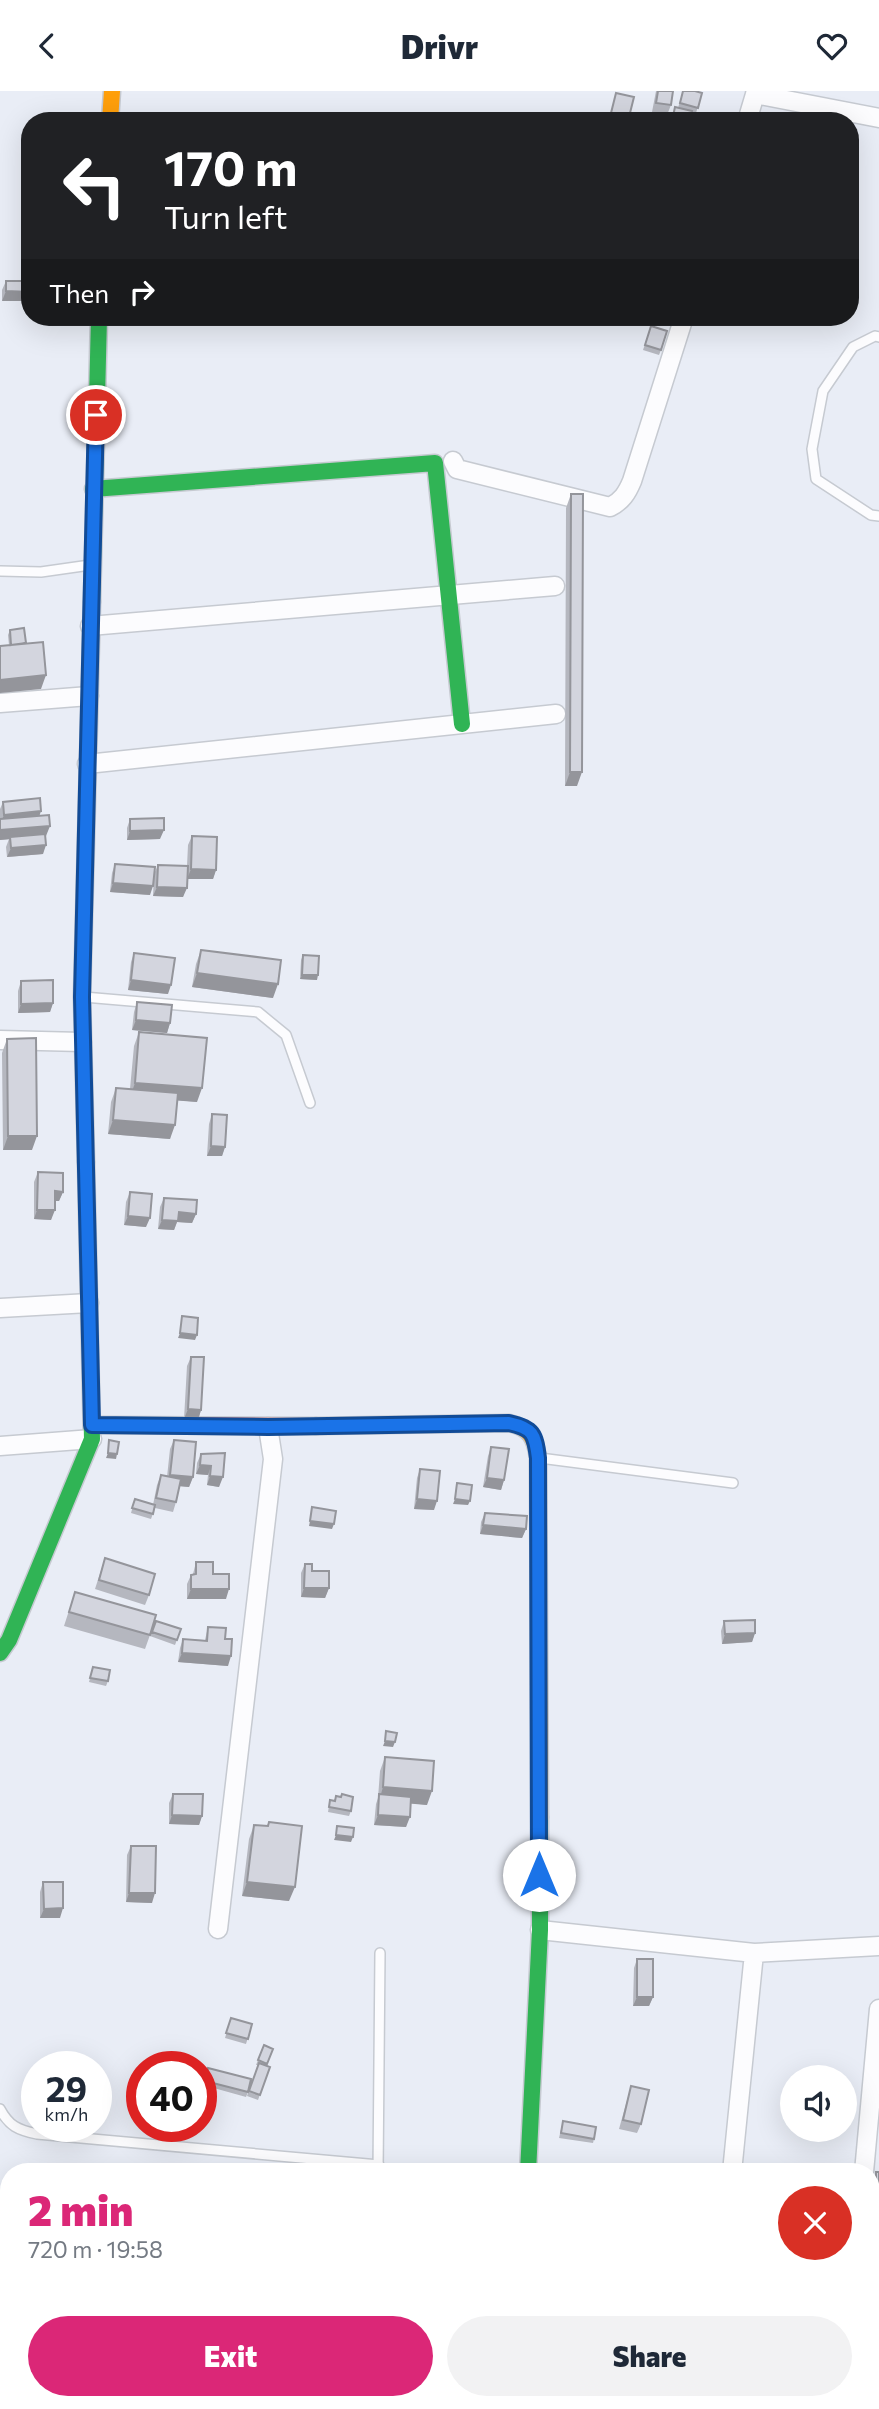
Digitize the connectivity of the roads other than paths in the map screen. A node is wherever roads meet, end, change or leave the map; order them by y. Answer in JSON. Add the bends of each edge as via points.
{"nodes":[{"id":1,"x":113,"y":91,"type":"edge"},
{"id":2,"x":756,"y":92,"type":"edge"},
{"id":3,"x":111,"y":112,"type":"edge"},
{"id":4,"x":750,"y":112,"type":"edge"},
{"id":5,"x":851,"y":112,"type":"edge"},
{"id":6,"x":859,"y":114,"type":"edge"},
{"id":7,"x":879,"y":118,"type":"edge"},
{"id":8,"x":99,"y":326,"type":"edge"},
{"id":9,"x":681,"y":326,"type":"edge"},
{"id":10,"x":879,"y":337,"type":"edge"},
{"id":11,"x":453,"y":461,"type":"dead end"},
{"id":12,"x":93,"y":489,"type":"junction"},
{"id":13,"x":879,"y":516,"type":"edge"},
{"id":14,"x":92,"y":565,"type":"junction"},
{"id":15,"x":0,"y":571,"type":"edge"},
{"id":16,"x":555,"y":586,"type":"dead end"},
{"id":17,"x":449,"y":595,"type":"junction"},
{"id":18,"x":90,"y":626,"type":"junction"},
{"id":19,"x":89,"y":696,"type":"junction"},
{"id":20,"x":0,"y":703,"type":"edge"},
{"id":21,"x":556,"y":714,"type":"dead end"},
{"id":22,"x":463,"y":724,"type":"junction"},
{"id":23,"x":87,"y":764,"type":"junction"},
{"id":24,"x":82,"y":997,"type":"junction"},
{"id":25,"x":0,"y":1040,"type":"edge"},
{"id":26,"x":82,"y":1042,"type":"junction"},
{"id":27,"x":310,"y":1103,"type":"dead end"},
{"id":28,"x":89,"y":1303,"type":"junction"},
{"id":29,"x":0,"y":1308,"type":"edge"},
{"id":30,"x":268,"y":1427,"type":"junction"},
{"id":31,"x":92,"y":1432,"type":"junction"},
{"id":32,"x":0,"y":1445,"type":"edge"},
{"id":33,"x":538,"y":1458,"type":"junction"},
{"id":34,"x":733,"y":1483,"type":"dead end"},
{"id":35,"x":0,"y":1653,"type":"edge"},
{"id":36,"x":218,"y":1929,"type":"dead end"},
{"id":37,"x":540,"y":1930,"type":"junction"},
{"id":38,"x":879,"y":1946,"type":"edge"},
{"id":39,"x":380,"y":1953,"type":"dead end"},
{"id":40,"x":754,"y":1953,"type":"junction"},
{"id":41,"x":879,"y":2009,"type":"edge"},
{"id":42,"x":0,"y":2109,"type":"edge"},
{"id":43,"x":329,"y":2163,"type":"edge"},
{"id":44,"x":379,"y":2163,"type":"edge"},
{"id":45,"x":528,"y":2163,"type":"edge"},
{"id":46,"x":733,"y":2163,"type":"edge"},
{"id":47,"x":865,"y":2163,"type":"edge"}],
"edges":[{"from":1,"to":3,"type":"street"},
{"from":2,"to":4,"type":"street"},
{"from":2,"to":5,"type":"street"},
{"from":6,"to":7,"type":"street"},
{"from":8,"to":12,"type":"street"},
{"from":9,"to":11,"type":"street","via":[[632,481],[617,503],[610,507],[457,469]]},
{"from":10,"to":13,"type":"lane","via":[[853,347],[824,391],[812,449],[816,479]]},
{"from":12,"to":14,"type":"street"},
{"from":12,"to":17,"type":"street","via":[[435,463]]},
{"from":14,"to":15,"type":"lane","via":[[41,572]]},
{"from":14,"to":18,"type":"street"},
{"from":16,"to":17,"type":"street"},
{"from":17,"to":18,"type":"street"},
{"from":17,"to":22,"type":"street"},
{"from":18,"to":19,"type":"street"},
{"from":19,"to":20,"type":"street"},
{"from":19,"to":23,"type":"street"},
{"from":21,"to":22,"type":"street"},
{"from":22,"to":23,"type":"street"},
{"from":23,"to":24,"type":"street"},
{"from":24,"to":26,"type":"street"},
{"from":24,"to":27,"type":"lane","via":[[258,1012],[286,1035]]},
{"from":25,"to":26,"type":"street"},
{"from":26,"to":28,"type":"street"},
{"from":28,"to":29,"type":"street"},
{"from":28,"to":31,"type":"street"},
{"from":30,"to":31,"type":"street"},
{"from":30,"to":33,"type":"street","via":[[509,1423],[530,1431]]},
{"from":30,"to":36,"type":"street","via":[[273,1459]]},
{"from":31,"to":32,"type":"street"},
{"from":31,"to":35,"type":"street"},
{"from":33,"to":34,"type":"lane"},
{"from":33,"to":37,"type":"street"},
{"from":37,"to":40,"type":"street"},
{"from":37,"to":45,"type":"street"},
{"from":38,"to":40,"type":"street"},
{"from":39,"to":44,"type":"lane"},
{"from":40,"to":46,"type":"street"},
{"from":41,"to":47,"type":"street"},
{"from":42,"to":43,"type":"lane","via":[[17,2130],[37,2134]]}]}
